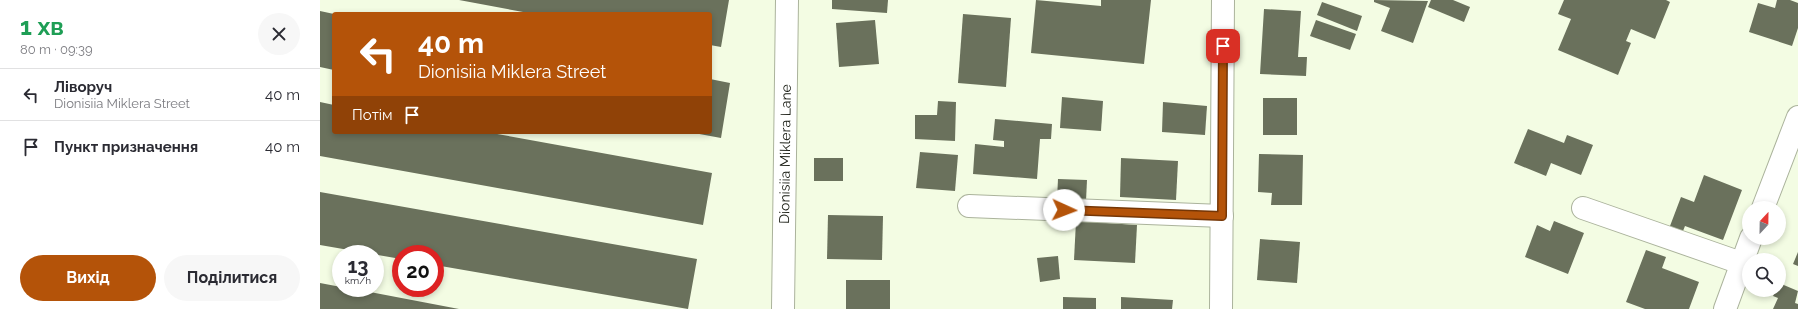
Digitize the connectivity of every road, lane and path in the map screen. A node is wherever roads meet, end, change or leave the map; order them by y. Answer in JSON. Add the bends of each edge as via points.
{"nodes":[{"id":1,"x":787,"y":0,"type":"edge"},
{"id":2,"x":1224,"y":0,"type":"edge"},
{"id":3,"x":1798,"y":117,"type":"edge"},
{"id":4,"x":1766,"y":201,"type":"edge"},
{"id":5,"x":969,"y":206,"type":"dead end"},
{"id":6,"x":1583,"y":208,"type":"dead end"},
{"id":7,"x":1222,"y":216,"type":"junction"},
{"id":8,"x":1742,"y":263,"type":"joint"},
{"id":9,"x":783,"y":309,"type":"edge"},
{"id":10,"x":1221,"y":309,"type":"edge"},
{"id":11,"x":1725,"y":309,"type":"edge"}],
"edges":[{"from":1,"to":9,"type":"street","name":"Dionisiia Miklera Lane"},
{"from":2,"to":7,"type":"street"},
{"from":3,"to":4,"type":"street"},
{"from":5,"to":7,"type":"street"},
{"from":6,"to":8,"type":"street"},
{"from":7,"to":10,"type":"street"},
{"from":8,"to":11,"type":"street"}]}
